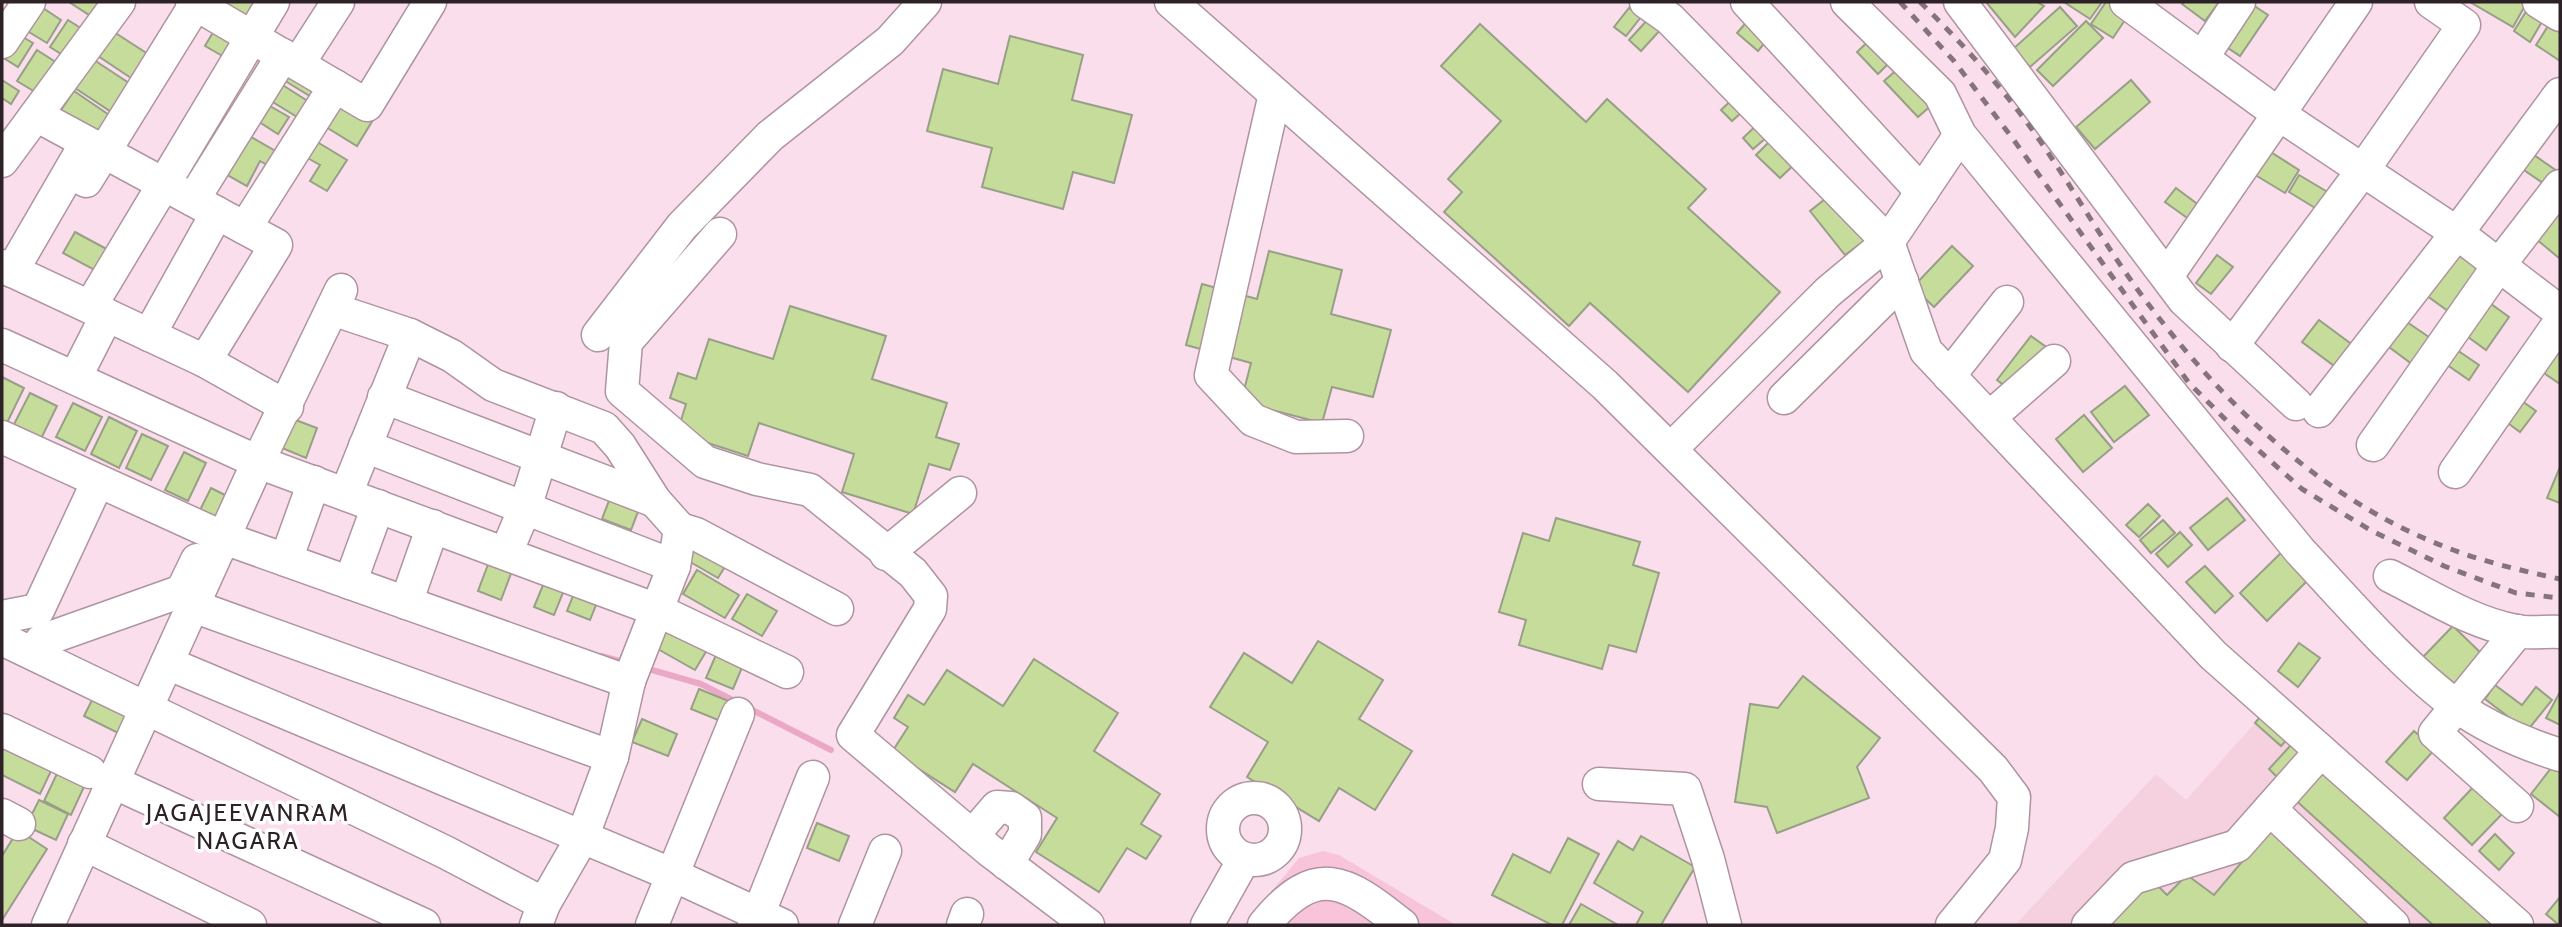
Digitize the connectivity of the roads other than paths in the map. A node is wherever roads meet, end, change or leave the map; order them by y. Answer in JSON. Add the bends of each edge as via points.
{"nodes":[{"id":1,"x":119,"y":2,"type":"edge"},
{"id":2,"x":195,"y":2,"type":"edge"},
{"id":3,"x":273,"y":2,"type":"edge"},
{"id":4,"x":338,"y":2,"type":"edge"},
{"id":5,"x":430,"y":2,"type":"edge"},
{"id":6,"x":925,"y":2,"type":"edge"},
{"id":7,"x":1171,"y":2,"type":"edge"},
{"id":8,"x":1646,"y":2,"type":"edge"},
{"id":9,"x":1747,"y":2,"type":"edge"},
{"id":10,"x":1846,"y":2,"type":"edge"},
{"id":11,"x":1960,"y":2,"type":"edge"},
{"id":12,"x":2126,"y":2,"type":"edge"},
{"id":13,"x":2239,"y":2,"type":"edge"},
{"id":14,"x":2431,"y":2,"type":"edge"},
{"id":15,"x":2539,"y":2,"type":"edge"},
{"id":16,"x":2347,"y":4,"type":"edge"},
{"id":17,"x":20,"y":5,"type":"edge"},
{"id":18,"x":2560,"y":15,"type":"edge"},
{"id":19,"x":251,"y":36,"type":"junction"},
{"id":20,"x":2,"y":42,"type":"edge"},
{"id":21,"x":2202,"y":58,"type":"junction"},
{"id":22,"x":290,"y":60,"type":"junction"},
{"id":23,"x":335,"y":86,"type":"junction"},
{"id":24,"x":1275,"y":94,"type":"junction"},
{"id":25,"x":2560,"y":94,"type":"edge"},
{"id":26,"x":36,"y":115,"type":"junction"},
{"id":27,"x":2280,"y":115,"type":"junction"},
{"id":28,"x":1960,"y":135,"type":"junction"},
{"id":29,"x":96,"y":146,"type":"junction"},
{"id":30,"x":2,"y":161,"type":"edge"},
{"id":31,"x":2363,"y":170,"type":"junction"},
{"id":32,"x":86,"y":181,"type":"dead end"},
{"id":33,"x":164,"y":183,"type":"junction"},
{"id":34,"x":2560,"y":186,"type":"edge"},
{"id":35,"x":1922,"y":192,"type":"junction"},
{"id":36,"x":205,"y":206,"type":"junction"},
{"id":37,"x":244,"y":228,"type":"junction"},
{"id":38,"x":2458,"y":233,"type":"junction"},
{"id":39,"x":720,"y":234,"type":"dead end"},
{"id":40,"x":1888,"y":242,"type":"junction"},
{"id":41,"x":2499,"y":265,"type":"junction"},
{"id":42,"x":7,"y":269,"type":"edge"},
{"id":43,"x":2167,"y":276,"type":"junction"},
{"id":44,"x":1902,"y":281,"type":"junction"},
{"id":45,"x":2007,"y":302,"type":"dead end"},
{"id":46,"x":98,"y":311,"type":"junction"},
{"id":47,"x":2560,"y":312,"type":"edge"},
{"id":48,"x":2560,"y":323,"type":"edge"},
{"id":49,"x":149,"y":335,"type":"junction"},
{"id":50,"x":410,"y":335,"type":"junction"},
{"id":51,"x":598,"y":335,"type":"dead end"},
{"id":52,"x":2,"y":345,"type":"edge"},
{"id":53,"x":2232,"y":346,"type":"junction"},
{"id":54,"x":205,"y":361,"type":"junction"},
{"id":55,"x":2054,"y":361,"type":"dead end"},
{"id":56,"x":1950,"y":376,"type":"junction"},
{"id":57,"x":75,"y":378,"type":"junction"},
{"id":58,"x":384,"y":397,"type":"junction"},
{"id":59,"x":1784,"y":398,"type":"dead end"},
{"id":60,"x":286,"y":407,"type":"junction"},
{"id":61,"x":555,"y":408,"type":"junction"},
{"id":62,"x":1989,"y":418,"type":"junction"},
{"id":63,"x":1347,"y":436,"type":"dead end"},
{"id":64,"x":2,"y":437,"type":"edge"},
{"id":65,"x":2374,"y":445,"type":"dead end"},
{"id":66,"x":365,"y":446,"type":"junction"},
{"id":67,"x":1671,"y":450,"type":"junction"},
{"id":68,"x":540,"y":454,"type":"junction"},
{"id":69,"x":258,"y":462,"type":"junction"},
{"id":70,"x":2455,"y":472,"type":"dead end"},
{"id":71,"x":98,"y":481,"type":"junction"},
{"id":72,"x":314,"y":482,"type":"junction"},
{"id":73,"x":960,"y":493,"type":"dead end"},
{"id":74,"x":346,"y":494,"type":"junction"},
{"id":75,"x":654,"y":501,"type":"junction"},
{"id":76,"x":378,"y":506,"type":"junction"},
{"id":77,"x":525,"y":508,"type":"junction"},
{"id":78,"x":433,"y":526,"type":"junction"},
{"id":79,"x":680,"y":529,"type":"junction"},
{"id":80,"x":217,"y":535,"type":"junction"},
{"id":81,"x":506,"y":553,"type":"junction"},
{"id":82,"x":886,"y":554,"type":"junction"},
{"id":83,"x":286,"y":561,"type":"junction"},
{"id":84,"x":674,"y":566,"type":"junction"},
{"id":85,"x":2390,"y":576,"type":"dead end"},
{"id":86,"x":350,"y":583,"type":"junction"},
{"id":87,"x":195,"y":585,"type":"junction"},
{"id":88,"x":406,"y":603,"type":"junction"},
{"id":89,"x":837,"y":609,"type":"dead end"},
{"id":90,"x":656,"y":610,"type":"junction"},
{"id":91,"x":2,"y":617,"type":"edge"},
{"id":92,"x":2518,"y":631,"type":"junction"},
{"id":93,"x":2560,"y":632,"type":"edge"},
{"id":94,"x":21,"y":642,"type":"edge"},
{"id":95,"x":167,"y":663,"type":"junction"},
{"id":96,"x":633,"y":671,"type":"junction"},
{"id":97,"x":787,"y":672,"type":"dead end"},
{"id":98,"x":146,"y":706,"type":"junction"},
{"id":99,"x":2458,"y":707,"type":"junction"},
{"id":100,"x":738,"y":714,"type":"dead end"},
{"id":101,"x":2,"y":730,"type":"edge"},
{"id":102,"x":2321,"y":751,"type":"junction"},
{"id":103,"x":2560,"y":755,"type":"edge"},
{"id":104,"x":612,"y":757,"type":"junction"},
{"id":105,"x":102,"y":777,"type":"junction"},
{"id":106,"x":813,"y":777,"type":"dead end"},
{"id":107,"x":1599,"y":784,"type":"dead end"},
{"id":108,"x":2517,"y":806,"type":"dead end"},
{"id":109,"x":2270,"y":809,"type":"junction"},
{"id":110,"x":972,"y":836,"type":"junction"},
{"id":111,"x":582,"y":838,"type":"junction"},
{"id":112,"x":84,"y":844,"type":"junction"},
{"id":113,"x":886,"y":851,"type":"dead end"},
{"id":114,"x":1244,"y":859,"type":"dead end"},
{"id":115,"x":1007,"y":864,"type":"junction"},
{"id":116,"x":673,"y":875,"type":"junction"},
{"id":117,"x":540,"y":915,"type":"edge"},
{"id":118,"x":765,"y":922,"type":"edge"},
{"id":119,"x":48,"y":925,"type":"edge"},
{"id":120,"x":250,"y":925,"type":"edge"},
{"id":121,"x":424,"y":925,"type":"edge"},
{"id":122,"x":652,"y":925,"type":"edge"},
{"id":123,"x":855,"y":925,"type":"edge"},
{"id":124,"x":1088,"y":925,"type":"edge"},
{"id":125,"x":1207,"y":925,"type":"edge"},
{"id":126,"x":1264,"y":925,"type":"edge"},
{"id":127,"x":1402,"y":925,"type":"edge"},
{"id":128,"x":1725,"y":925,"type":"edge"},
{"id":129,"x":1952,"y":925,"type":"edge"},
{"id":130,"x":2088,"y":925,"type":"edge"},
{"id":131,"x":2393,"y":925,"type":"edge"},
{"id":132,"x":2517,"y":925,"type":"edge"}],
"edges":[{"from":1,"to":26,"type":"street"},
{"from":2,"to":19,"type":"street"},
{"from":2,"to":29,"type":"street"},
{"from":3,"to":19,"type":"street"},
{"from":4,"to":22,"type":"street"},
{"from":5,"to":23,"type":"street","via":[[367,105]]},
{"from":6,"to":51,"type":"street","via":[[890,41],[770,136],[682,226]]},
{"from":7,"to":24,"type":"street"},
{"from":8,"to":40,"type":"street","via":[[1670,19]]},
{"from":9,"to":35,"type":"street"},
{"from":10,"to":28,"type":"street","via":[[1940,94]]},
{"from":11,"to":43,"type":"street"},
{"from":12,"to":21,"type":"street"},
{"from":13,"to":21,"type":"street"},
{"from":14,"to":31,"type":"street","via":[[2464,25]]},
{"from":15,"to":18,"type":"street"},
{"from":16,"to":27,"type":"street"},
{"from":17,"to":20,"type":"street"},
{"from":19,"to":22,"type":"street"},
{"from":19,"to":33,"type":"street"},
{"from":21,"to":27,"type":"street"},
{"from":22,"to":23,"type":"street"},
{"from":22,"to":36,"type":"street"},
{"from":23,"to":37,"type":"street"},
{"from":24,"to":63,"type":"street","via":[[1211,375],[1253,420],[1296,437]]},
{"from":24,"to":67,"type":"street","via":[[1605,385]]},
{"from":25,"to":38,"type":"street"},
{"from":26,"to":29,"type":"street"},
{"from":26,"to":30,"type":"street"},
{"from":27,"to":31,"type":"street"},
{"from":27,"to":43,"type":"street"},
{"from":28,"to":35,"type":"street"},
{"from":28,"to":99,"type":"street","via":[[2300,551],[2399,654]]},
{"from":29,"to":32,"type":"street"},
{"from":29,"to":33,"type":"street"},
{"from":29,"to":42,"type":"street"},
{"from":31,"to":38,"type":"street"},
{"from":31,"to":53,"type":"street"},
{"from":33,"to":36,"type":"street"},
{"from":33,"to":46,"type":"street"},
{"from":34,"to":41,"type":"street"},
{"from":35,"to":40,"type":"street"},
{"from":36,"to":37,"type":"street"},
{"from":36,"to":49,"type":"street"},
{"from":37,"to":54,"type":"street","via":[[276,245]]},
{"from":38,"to":41,"type":"street"},
{"from":38,"to":53,"type":"street","via":[[2307,407]]},
{"from":39,"to":82,"type":"street","via":[[626,342],[622,391],[705,462],[810,490]]},
{"from":40,"to":44,"type":"street"},
{"from":40,"to":67,"type":"street","via":[[1828,292]]},
{"from":41,"to":47,"type":"street"},
{"from":41,"to":65,"type":"street"},
{"from":42,"to":46,"type":"street"},
{"from":43,"to":53,"type":"street","via":[[2184,300]]},
{"from":44,"to":56,"type":"street","via":[[1926,351]]},
{"from":44,"to":59,"type":"street"},
{"from":45,"to":56,"type":"street"},
{"from":46,"to":49,"type":"street"},
{"from":46,"to":57,"type":"street"},
{"from":48,"to":70,"type":"street"},
{"from":49,"to":54,"type":"street"},
{"from":50,"to":58,"type":"street"},
{"from":50,"to":60,"type":"street","via":[[336,299]]},
{"from":50,"to":61,"type":"street","via":[[494,385]]},
{"from":52,"to":57,"type":"street"},
{"from":54,"to":60,"type":"street"},
{"from":55,"to":62,"type":"street"},
{"from":56,"to":62,"type":"street"},
{"from":57,"to":69,"type":"street"},
{"from":58,"to":66,"type":"street"},
{"from":58,"to":68,"type":"street"},
{"from":60,"to":69,"type":"street"},
{"from":61,"to":68,"type":"street"},
{"from":61,"to":75,"type":"street","via":[[604,428]]},
{"from":62,"to":102,"type":"street","via":[[2213,654]]},
{"from":64,"to":71,"type":"street"},
{"from":66,"to":74,"type":"street"},
{"from":66,"to":77,"type":"street"},
{"from":67,"to":129,"type":"street","via":[[1993,769],[2014,797],[2005,860]]},
{"from":68,"to":75,"type":"street"},
{"from":68,"to":77,"type":"street"},
{"from":69,"to":72,"type":"street"},
{"from":69,"to":80,"type":"street"},
{"from":71,"to":80,"type":"street"},
{"from":71,"to":91,"type":"street","via":[[38,610]]},
{"from":72,"to":74,"type":"street"},
{"from":72,"to":83,"type":"street"},
{"from":73,"to":82,"type":"street"},
{"from":74,"to":76,"type":"street"},
{"from":75,"to":79,"type":"street"},
{"from":76,"to":78,"type":"street"},
{"from":76,"to":86,"type":"street"},
{"from":77,"to":81,"type":"street"},
{"from":77,"to":84,"type":"street"},
{"from":78,"to":81,"type":"street"},
{"from":78,"to":88,"type":"street"},
{"from":79,"to":84,"type":"street"},
{"from":79,"to":89,"type":"street"},
{"from":80,"to":83,"type":"street"},
{"from":80,"to":87,"type":"street"},
{"from":81,"to":90,"type":"street"},
{"from":82,"to":110,"type":"street","via":[[913,573],[931,596],[930,609],[853,736]]},
{"from":83,"to":86,"type":"street"},
{"from":84,"to":90,"type":"street"},
{"from":85,"to":92,"type":"street","via":[[2457,611]]},
{"from":86,"to":88,"type":"street"},
{"from":87,"to":94,"type":"street"},
{"from":87,"to":95,"type":"street"},
{"from":87,"to":104,"type":"street"},
{"from":88,"to":96,"type":"street","via":[[544,652]]},
{"from":90,"to":96,"type":"street"},
{"from":90,"to":97,"type":"street"},
{"from":92,"to":93,"type":"street"},
{"from":92,"to":99,"type":"street"},
{"from":94,"to":98,"type":"street"},
{"from":95,"to":98,"type":"street"},
{"from":95,"to":111,"type":"street"},
{"from":96,"to":104,"type":"street"},
{"from":98,"to":105,"type":"street"},
{"from":98,"to":117,"type":"street","via":[[445,852]]},
{"from":99,"to":103,"type":"street"},
{"from":99,"to":108,"type":"street","via":[[2435,733]]},
{"from":100,"to":116,"type":"street"},
{"from":101,"to":105,"type":"street"},
{"from":102,"to":109,"type":"street"},
{"from":102,"to":132,"type":"street"},
{"from":104,"to":111,"type":"street"},
{"from":105,"to":112,"type":"street"},
{"from":105,"to":121,"type":"street"},
{"from":106,"to":118,"type":"street"},
{"from":107,"to":128,"type":"street","via":[[1685,789]]},
{"from":109,"to":130,"type":"street","via":[[2237,846],[2133,878]]},
{"from":109,"to":131,"type":"street"},
{"from":110,"to":115,"type":"street"},
{"from":110,"to":115,"type":"street","via":[[997,807],[1011,808],[1026,818],[1025,834]]},
{"from":111,"to":116,"type":"street"},
{"from":111,"to":117,"type":"street"},
{"from":112,"to":119,"type":"street"},
{"from":112,"to":120,"type":"street"},
{"from":113,"to":123,"type":"street"},
{"from":114,"to":125,"type":"street"},
{"from":115,"to":124,"type":"street"},
{"from":116,"to":118,"type":"street"},
{"from":116,"to":122,"type":"street"},
{"from":126,"to":127,"type":"street","via":[[1284,901],[1304,887],[1333,883],[1363,893]]}]}
